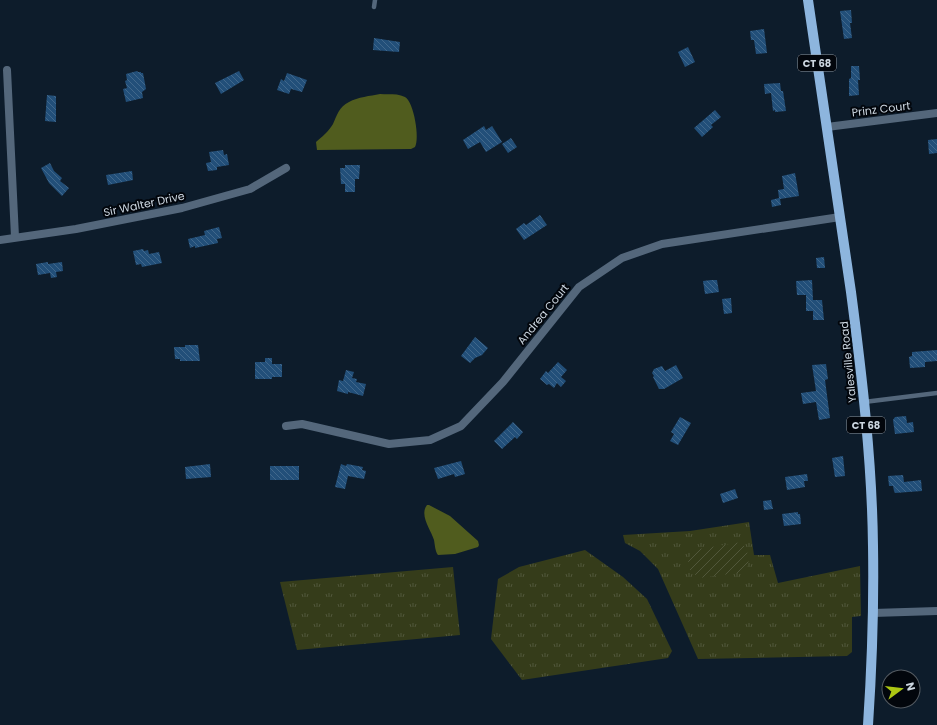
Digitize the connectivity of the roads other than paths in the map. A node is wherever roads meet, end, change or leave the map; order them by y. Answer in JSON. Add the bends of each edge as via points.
{"nodes":[{"id":1,"x":375,"y":0,"type":"edge"},
{"id":2,"x":808,"y":0,"type":"edge"},
{"id":3,"x":374,"y":7,"type":"dead end"},
{"id":4,"x":7,"y":70,"type":"dead end"},
{"id":5,"x":937,"y":113,"type":"edge"},
{"id":6,"x":827,"y":127,"type":"junction"},
{"id":7,"x":286,"y":168,"type":"dead end"},
{"id":8,"x":840,"y":217,"type":"junction"},
{"id":9,"x":15,"y":237,"type":"junction"},
{"id":10,"x":0,"y":240,"type":"edge"},
{"id":11,"x":937,"y":393,"type":"edge"},
{"id":12,"x":864,"y":402,"type":"junction"},
{"id":13,"x":286,"y":426,"type":"dead end"},
{"id":14,"x":937,"y":611,"type":"edge"},
{"id":15,"x":873,"y":613,"type":"junction"},
{"id":16,"x":868,"y":725,"type":"edge"}],
"edges":[{"from":1,"to":3,"type":"lane"},
{"from":2,"to":6,"type":"main road","name":"Yalesville Road","number":"CT 68"},
{"from":4,"to":9,"type":"street"},
{"from":5,"to":6,"type":"street","name":"Prinz Court"},
{"from":6,"to":8,"type":"main road","name":"Yalesville Road","number":"CT 68"},
{"from":7,"to":9,"type":"street","name":"Sir Walter Drive","via":[[250,189],[182,208],[76,229]]},
{"from":8,"to":12,"type":"main road","name":"Yalesville Road","number":"CT 68","via":[[858,340]]},
{"from":8,"to":13,"type":"street","name":"Andrea Court","via":[[662,244],[622,258],[579,287],[503,382],[461,426],[430,440],[390,444],[302,424]]},
{"from":9,"to":10,"type":"street","name":"Sir Walter Drive"},
{"from":11,"to":12,"type":"lane"},
{"from":12,"to":15,"type":"main road","name":"Yalesville Road","number":"CT 68","via":[[873,538]]},
{"from":14,"to":15,"type":"street"},
{"from":15,"to":16,"type":"main road","name":"Yalesville Road","number":"CT 68"}]}
